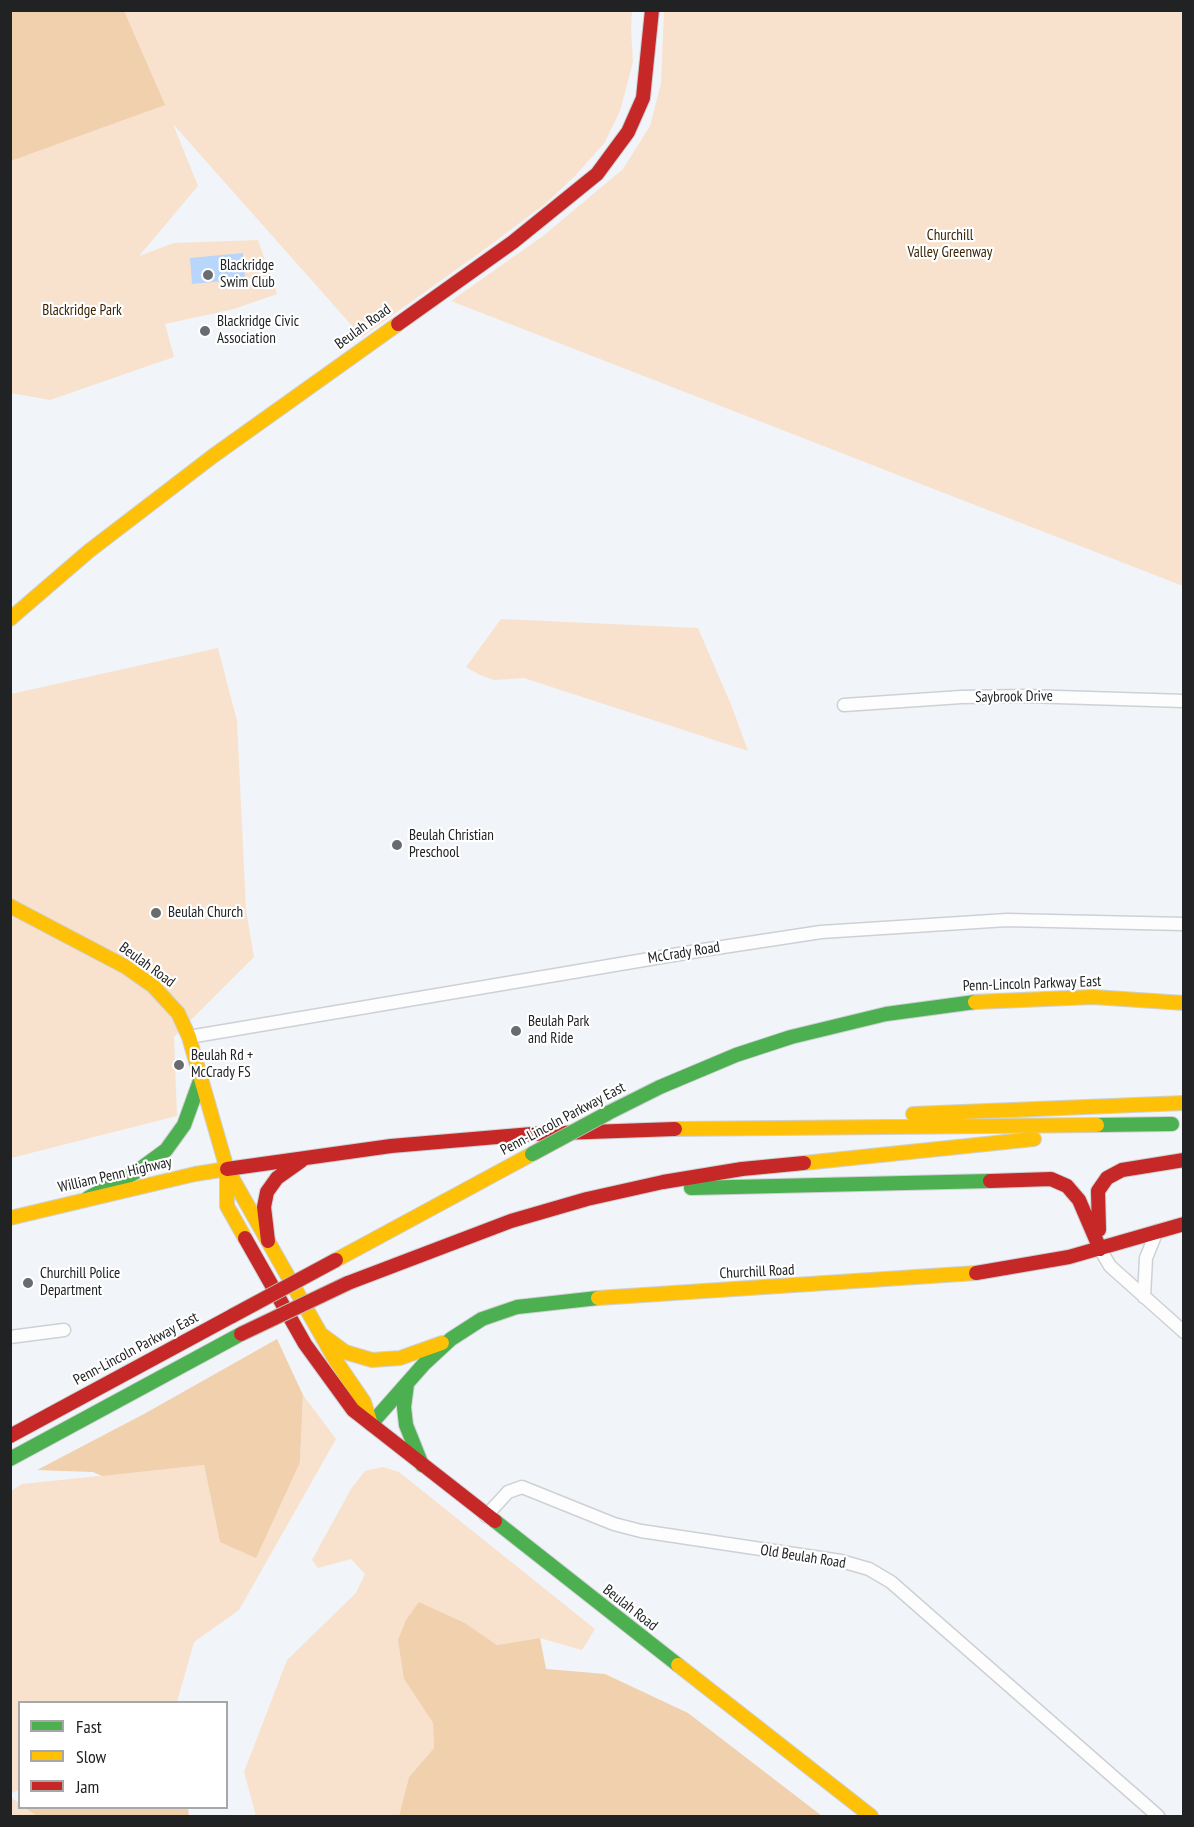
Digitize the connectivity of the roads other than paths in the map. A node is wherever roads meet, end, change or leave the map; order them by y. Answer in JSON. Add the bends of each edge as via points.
{"nodes":[{"id":1,"x":652,"y":10,"type":"edge"},
{"id":2,"x":10,"y":619,"type":"edge"},
{"id":3,"x":1184,"y":701,"type":"edge"},
{"id":4,"x":844,"y":705,"type":"dead end"},
{"id":5,"x":10,"y":906,"type":"edge"},
{"id":6,"x":1184,"y":924,"type":"edge"},
{"id":7,"x":1184,"y":1003,"type":"edge"},
{"id":8,"x":189,"y":1036,"type":"junction"},
{"id":9,"x":201,"y":1078,"type":"junction"},
{"id":10,"x":1184,"y":1102,"type":"edge"},
{"id":11,"x":1178,"y":1124,"type":"edge"},
{"id":12,"x":709,"y":1128,"type":"junction"},
{"id":13,"x":306,"y":1157,"type":"junction"},
{"id":14,"x":1184,"y":1160,"type":"edge"},
{"id":15,"x":227,"y":1169,"type":"junction"},
{"id":16,"x":626,"y":1190,"type":"junction"},
{"id":17,"x":88,"y":1198,"type":"junction"},
{"id":18,"x":10,"y":1218,"type":"edge"},
{"id":19,"x":1184,"y":1224,"type":"edge"},
{"id":20,"x":1157,"y":1231,"type":"junction"},
{"id":21,"x":268,"y":1241,"type":"junction"},
{"id":22,"x":1100,"y":1249,"type":"junction"},
{"id":23,"x":1144,"y":1297,"type":"junction"},
{"id":24,"x":64,"y":1330,"type":"dead end"},
{"id":25,"x":1184,"y":1332,"type":"edge"},
{"id":26,"x":321,"y":1334,"type":"junction"},
{"id":27,"x":10,"y":1337,"type":"edge"},
{"id":28,"x":451,"y":1339,"type":"junction"},
{"id":29,"x":407,"y":1383,"type":"junction"},
{"id":30,"x":371,"y":1424,"type":"junction"},
{"id":31,"x":10,"y":1436,"type":"edge"},
{"id":32,"x":10,"y":1459,"type":"edge"},
{"id":33,"x":422,"y":1466,"type":"junction"},
{"id":34,"x":486,"y":1516,"type":"junction"},
{"id":35,"x":871,"y":1816,"type":"edge"},
{"id":36,"x":1158,"y":1816,"type":"edge"}],
"edges":[{"from":1,"to":2,"type":"main road","name":"Beulah Road","via":[[643,98],[628,132],[597,174],[513,242],[213,456],[89,551]]},
{"from":3,"to":4,"type":"street","name":"Saybrook Drive","via":[[1026,696]]},
{"from":5,"to":8,"type":"main road","name":"Beulah Road","via":[[141,977],[172,1005]]},
{"from":6,"to":8,"type":"street","name":"McCrady Road","via":[[1007,920],[821,932]]},
{"from":7,"to":31,"type":"main road","name":"Penn-Lincoln Parkway East","bridge":true,"via":[[1037,997],[955,1004],[886,1014],[736,1055],[608,1113]]},
{"from":8,"to":9,"type":"main road","name":"Beulah Road"},
{"from":9,"to":15,"type":"main road","name":"Beulah Road"},
{"from":9,"to":17,"type":"main road","via":[[184,1125],[166,1150],[136,1172]]},
{"from":10,"to":12,"type":"main road","via":[[844,1117]]},
{"from":11,"to":12,"type":"main road"},
{"from":11,"to":16,"type":"main road","via":[[742,1169]]},
{"from":12,"to":13,"type":"main road","name":"William Penn Highway","via":[[521,1135]]},
{"from":13,"to":15,"type":"main road","name":"William Penn Highway"},
{"from":13,"to":21,"type":"main road","via":[[278,1178],[267,1192],[264,1207]]},
{"from":14,"to":22,"type":"main road","via":[[1122,1170],[1107,1178],[1097,1199]]},
{"from":15,"to":17,"type":"main road","name":"William Penn Highway"},
{"from":15,"to":21,"type":"main road","name":"Beulah Road"},
{"from":15,"to":30,"type":"main road","name":"Beulah Road","via":[[227,1206],[295,1328],[353,1410]]},
{"from":16,"to":22,"type":"main road","via":[[1051,1179],[1067,1186],[1079,1200]]},
{"from":16,"to":32,"type":"main road","bridge":true,"via":[[492,1227],[348,1283],[241,1334]]},
{"from":17,"to":18,"type":"main road","name":"William Penn Highway"},
{"from":19,"to":20,"type":"main road","name":"Churchill Road"},
{"from":20,"to":22,"type":"main road","name":"Churchill Road"},
{"from":20,"to":23,"type":"street","via":[[1146,1258]]},
{"from":21,"to":26,"type":"main road","name":"Beulah Road"},
{"from":22,"to":23,"type":"street","via":[[1110,1266]]},
{"from":22,"to":28,"type":"main road","name":"Churchill Road","via":[[966,1275],[536,1303],[482,1319]]},
{"from":23,"to":25,"type":"street"},
{"from":24,"to":27,"type":"street"},
{"from":26,"to":28,"type":"main road","via":[[353,1356],[382,1361]]},
{"from":26,"to":30,"type":"main road","name":"Beulah Road","via":[[364,1402]]},
{"from":28,"to":29,"type":"main road","name":"Churchill Road"},
{"from":29,"to":30,"type":"main road","name":"Churchill Road"},
{"from":29,"to":33,"type":"main road","via":[[406,1425]]},
{"from":30,"to":33,"type":"main road","name":"Beulah Road"},
{"from":33,"to":34,"type":"main road","name":"Beulah Road"},
{"from":34,"to":35,"type":"main road","name":"Beulah Road"},
{"from":34,"to":36,"type":"street","name":"Old Beulah Road","via":[[508,1492],[522,1487],[641,1531],[841,1561],[869,1569],[891,1582]]}]}
